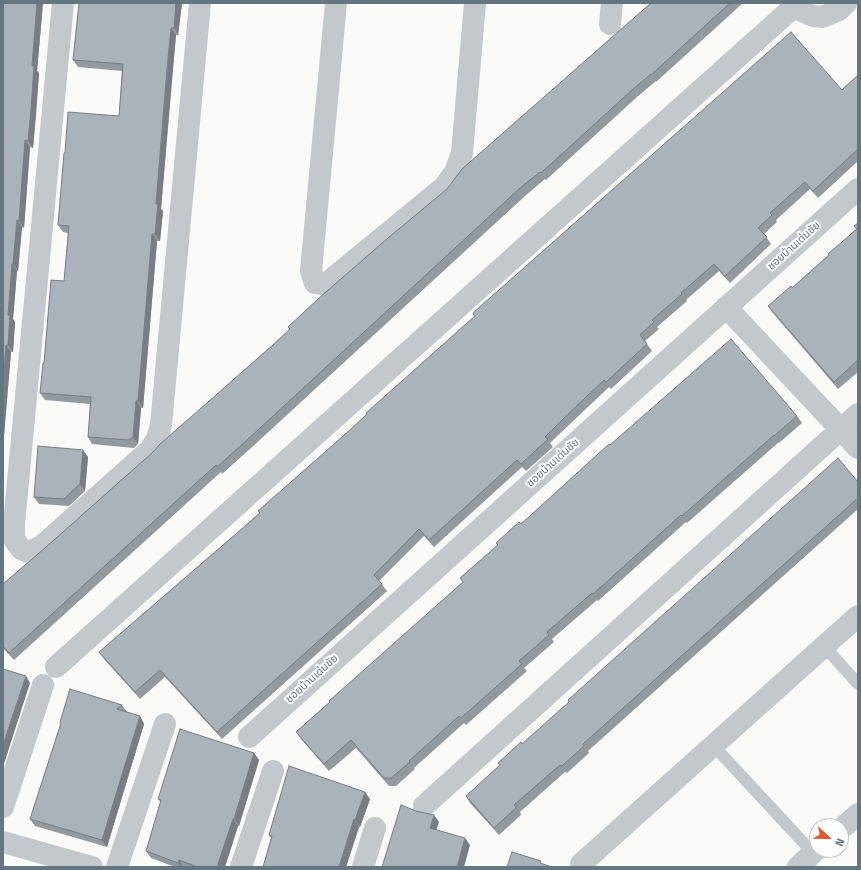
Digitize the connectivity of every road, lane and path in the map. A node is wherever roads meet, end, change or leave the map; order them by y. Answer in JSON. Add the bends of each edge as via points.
{"nodes":[{"id":1,"x":64,"y":3,"type":"edge"},
{"id":2,"x":200,"y":3,"type":"edge"},
{"id":3,"x":336,"y":3,"type":"edge"},
{"id":4,"x":475,"y":3,"type":"edge"},
{"id":5,"x":846,"y":3,"type":"edge"},
{"id":6,"x":795,"y":5,"type":"edge"},
{"id":7,"x":858,"y":189,"type":"edge"},
{"id":8,"x":726,"y":307,"type":"junction"},
{"id":9,"x":858,"y":414,"type":"edge"},
{"id":10,"x":841,"y":430,"type":"junction"},
{"id":11,"x":858,"y":448,"type":"edge"},
{"id":12,"x":858,"y":616,"type":"edge"},
{"id":13,"x":824,"y":646,"type":"junction"},
{"id":14,"x":56,"y":667,"type":"dead end"},
{"id":15,"x":858,"y":684,"type":"edge"},
{"id":16,"x":43,"y":685,"type":"dead end"},
{"id":17,"x":165,"y":724,"type":"dead end"},
{"id":18,"x":249,"y":737,"type":"dead end"},
{"id":19,"x":713,"y":745,"type":"junction"},
{"id":20,"x":274,"y":771,"type":"dead end"},
{"id":21,"x":424,"y":806,"type":"dead end"},
{"id":22,"x":3,"y":807,"type":"edge"},
{"id":23,"x":858,"y":814,"type":"edge"},
{"id":24,"x":849,"y":822,"type":"edge"},
{"id":25,"x":375,"y":828,"type":"dead end"},
{"id":26,"x":3,"y":842,"type":"edge"},
{"id":27,"x":809,"y":856,"type":"edge"},
{"id":28,"x":581,"y":864,"type":"dead end"},
{"id":29,"x":92,"y":867,"type":"edge"},
{"id":30,"x":117,"y":867,"type":"edge"},
{"id":31,"x":241,"y":867,"type":"edge"},
{"id":32,"x":363,"y":867,"type":"edge"}],
"edges":[{"from":1,"to":2,"type":"street","via":[[14,524],[14,539],[21,549],[28,552],[42,546],[150,450],[157,439],[161,425]]},
{"from":3,"to":4,"type":"street","via":[[311,271],[315,282],[321,284],[327,283],[444,187],[454,172],[462,153]]},
{"from":5,"to":6,"type":"street","via":[[839,10],[822,17],[812,16]]},
{"from":6,"to":14,"type":"street"},
{"from":7,"to":8,"type":"street","name":"ซอยบ้านเด่นชัย"},
{"from":8,"to":10,"type":"street"},
{"from":8,"to":18,"type":"street","name":"ซอยบ้านเด่นชัย"},
{"from":9,"to":10,"type":"street"},
{"from":10,"to":11,"type":"street"},
{"from":10,"to":21,"type":"street"},
{"from":12,"to":13,"type":"street"},
{"from":13,"to":15,"type":"lane"},
{"from":13,"to":19,"type":"street"},
{"from":16,"to":22,"type":"street"},
{"from":17,"to":30,"type":"street"},
{"from":19,"to":27,"type":"lane"},
{"from":19,"to":28,"type":"street"},
{"from":20,"to":31,"type":"street"},
{"from":23,"to":24,"type":"street"},
{"from":25,"to":32,"type":"street"},
{"from":26,"to":29,"type":"street"}]}
